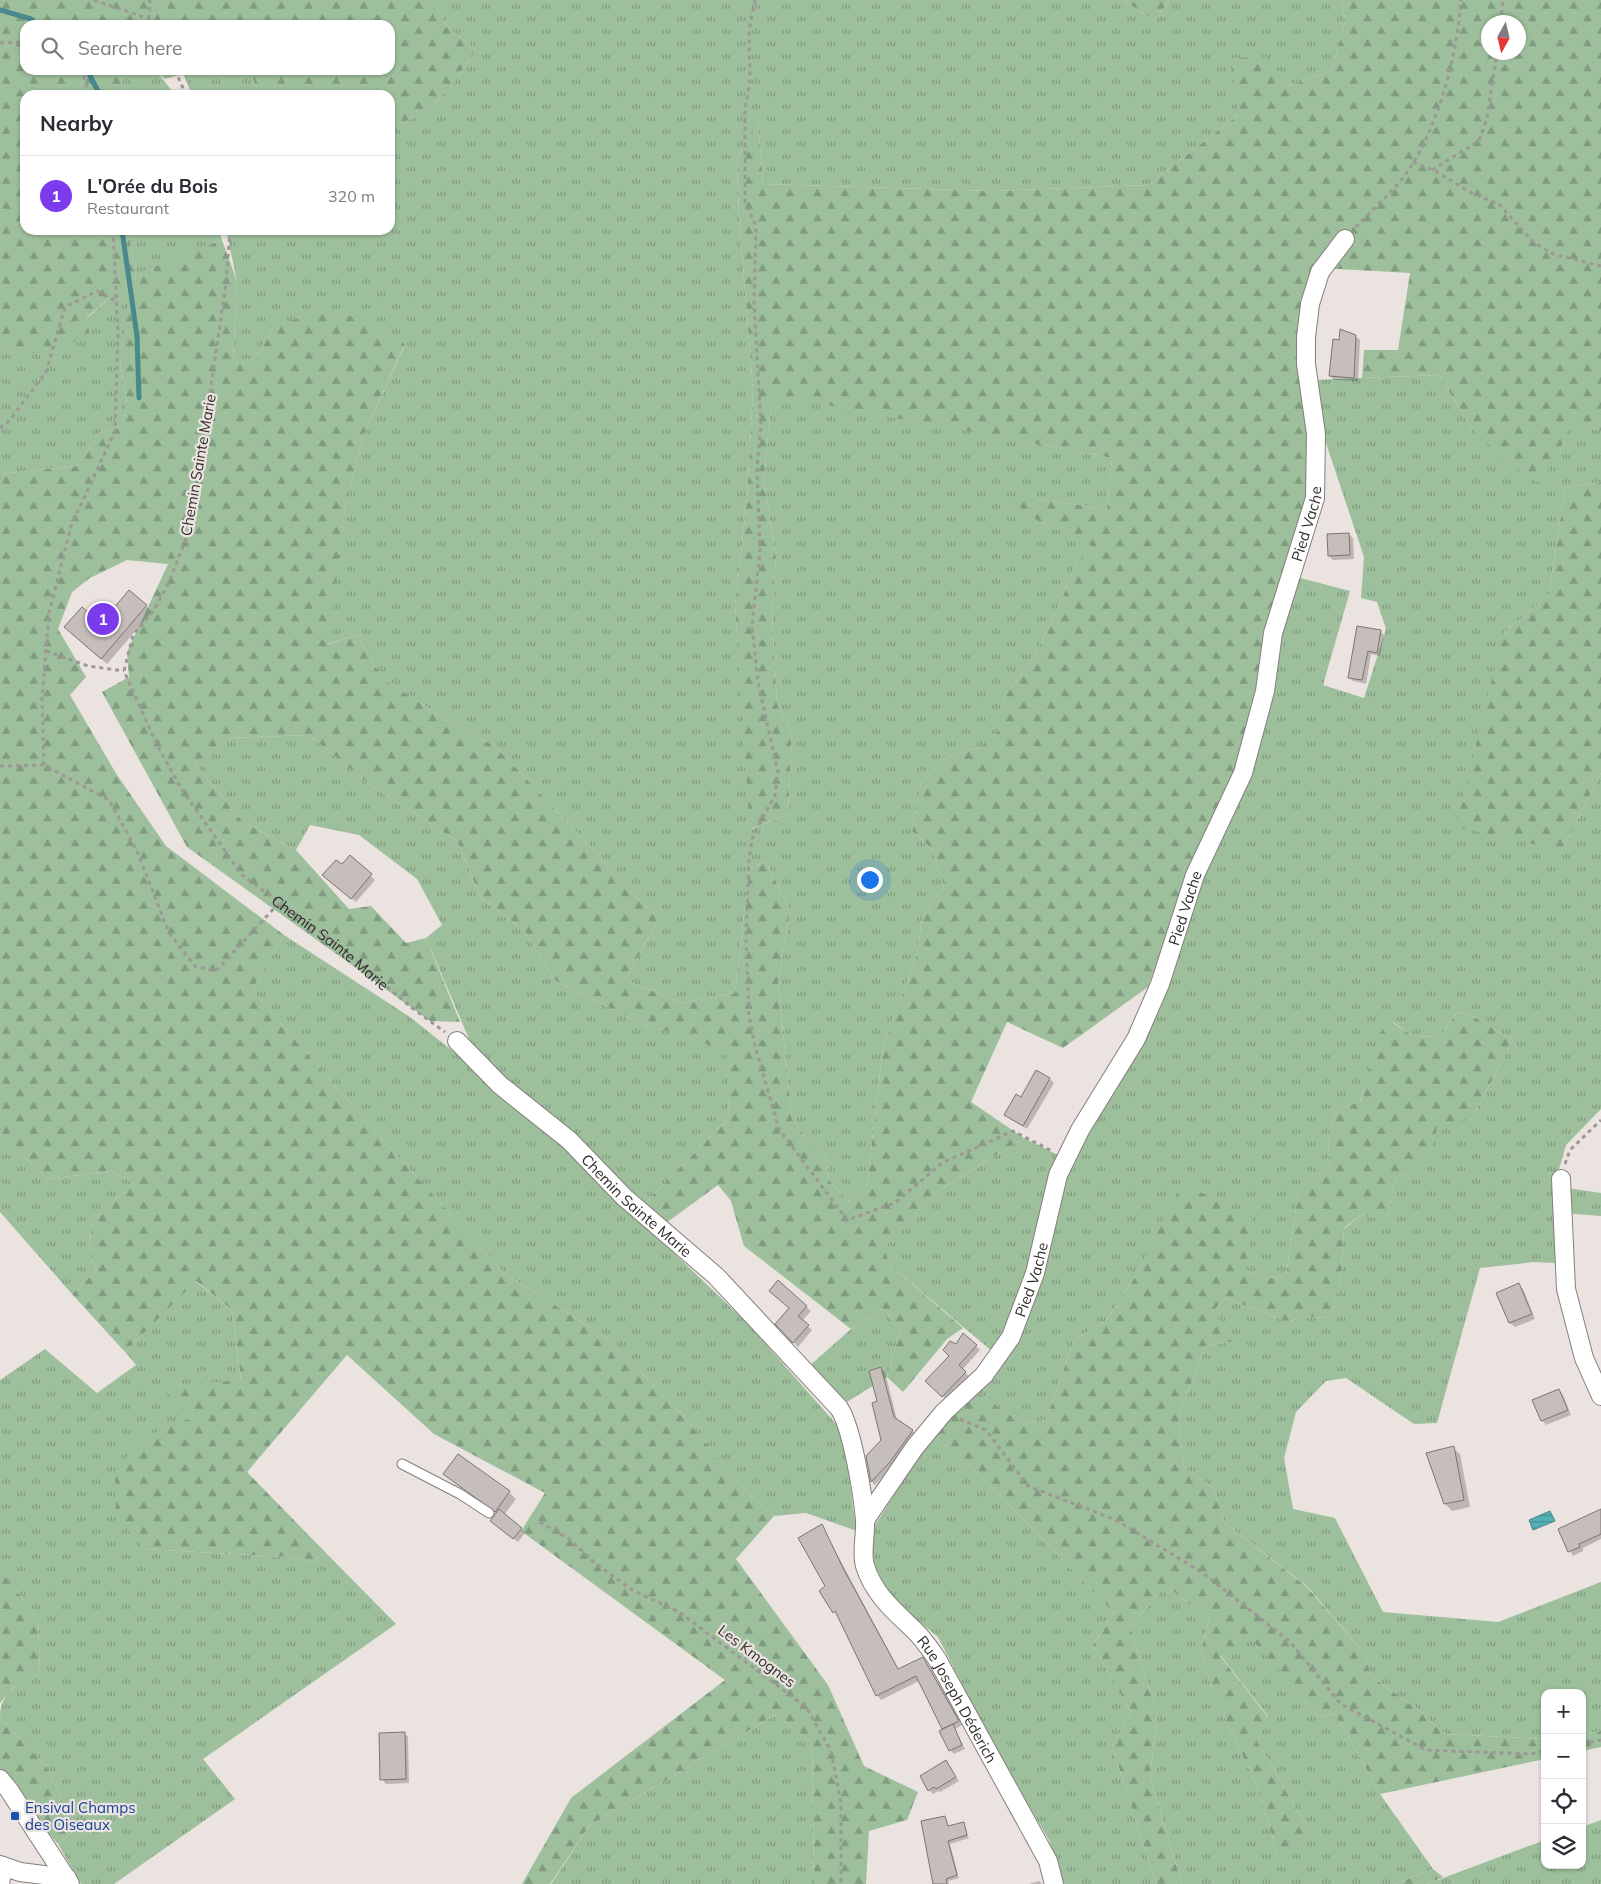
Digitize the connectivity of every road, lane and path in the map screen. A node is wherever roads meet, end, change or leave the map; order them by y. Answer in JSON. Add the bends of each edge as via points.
{"nodes":[{"id":1,"x":94,"y":0,"type":"edge"},
{"id":2,"x":150,"y":0,"type":"edge"},
{"id":3,"x":755,"y":0,"type":"edge"},
{"id":4,"x":1461,"y":0,"type":"edge"},
{"id":5,"x":1503,"y":0,"type":"edge"},
{"id":6,"x":1502,"y":15,"type":"edge"},
{"id":7,"x":149,"y":19,"type":"joint"},
{"id":8,"x":20,"y":42,"type":"edge"},
{"id":9,"x":0,"y":43,"type":"edge"},
{"id":10,"x":1496,"y":60,"type":"edge"},
{"id":11,"x":84,"y":75,"type":"edge"},
{"id":12,"x":177,"y":75,"type":"edge"},
{"id":13,"x":88,"y":90,"type":"edge"},
{"id":14,"x":184,"y":90,"type":"edge"},
{"id":15,"x":1413,"y":162,"type":"junction"},
{"id":16,"x":1432,"y":170,"type":"junction"},
{"id":17,"x":113,"y":235,"type":"edge"},
{"id":18,"x":230,"y":235,"type":"edge"},
{"id":19,"x":1345,"y":239,"type":"joint"},
{"id":20,"x":1601,"y":266,"type":"edge"},
{"id":21,"x":116,"y":301,"type":"junction"},
{"id":22,"x":0,"y":428,"type":"edge"},
{"id":23,"x":46,"y":651,"type":"junction"},
{"id":24,"x":124,"y":671,"type":"junction"},
{"id":25,"x":44,"y":765,"type":"junction"},
{"id":26,"x":0,"y":766,"type":"edge"},
{"id":27,"x":279,"y":903,"type":"junction"},
{"id":28,"x":457,"y":1041,"type":"joint"},
{"id":29,"x":1601,"y":1120,"type":"edge"},
{"id":30,"x":1066,"y":1158,"type":"junction"},
{"id":31,"x":1561,"y":1179,"type":"joint"},
{"id":32,"x":1601,"y":1396,"type":"edge"},
{"id":33,"x":944,"y":1412,"type":"junction"},
{"id":34,"x":402,"y":1464,"type":"dead end"},
{"id":35,"x":489,"y":1513,"type":"dead end"},
{"id":36,"x":865,"y":1520,"type":"junction"},
{"id":37,"x":540,"y":1522,"type":"dead end"},
{"id":38,"x":1601,"y":1740,"type":"edge"},
{"id":39,"x":1586,"y":1743,"type":"edge"},
{"id":40,"x":1541,"y":1752,"type":"edge"},
{"id":41,"x":5,"y":1784,"type":"edge"},
{"id":42,"x":2,"y":1866,"type":"edge"},
{"id":43,"x":68,"y":1881,"type":"edge"},
{"id":44,"x":0,"y":1884,"type":"edge"},
{"id":45,"x":841,"y":1884,"type":"edge"},
{"id":46,"x":1054,"y":1884,"type":"edge"}],
"edges":[{"from":1,"to":7,"type":"path"},
{"from":2,"to":7,"type":"path"},
{"from":3,"to":30,"type":"path","via":[[749,30],[750,82],[745,109],[746,202],[756,226],[754,302],[761,426],[757,468],[760,551],[752,625],[758,682],[778,772],[775,795],[752,836],[749,858],[746,936],[749,1015],[755,1046],[779,1129],[847,1220],[895,1203],[942,1163],[1013,1131]]},
{"from":4,"to":15,"type":"path","via":[[1450,70],[1434,117]]},
{"from":5,"to":6,"type":"path"},
{"from":8,"to":9,"type":"path"},
{"from":10,"to":16,"type":"path","via":[[1487,118],[1479,141]]},
{"from":11,"to":13,"type":"path"},
{"from":12,"to":14,"type":"path"},
{"from":15,"to":16,"type":"path"},
{"from":15,"to":19,"type":"path","via":[[1407,173]]},
{"from":16,"to":20,"type":"path","via":[[1473,194],[1499,204],[1532,241],[1553,254]]},
{"from":17,"to":21,"type":"path"},
{"from":18,"to":24,"type":"path","name":"Chemin Sainte Marie","via":[[226,284],[190,529],[168,584],[154,610],[133,635]]},
{"from":19,"to":30,"type":"street","name":"Pied Vache","via":[[1320,272],[1310,304],[1306,364],[1316,434],[1315,498],[1273,633],[1265,690],[1244,773],[1194,875],[1160,984],[1136,1039]]},
{"from":21,"to":22,"type":"path","via":[[97,291],[65,307],[46,372],[9,421]]},
{"from":21,"to":23,"type":"path","via":[[115,431],[71,526],[49,613]]},
{"from":23,"to":24,"type":"path","via":[[88,666]]},
{"from":23,"to":25,"type":"path","via":[[42,699]]},
{"from":24,"to":27,"type":"path","name":"Chemin Sainte Marie","via":[[158,747],[182,790],[242,875]]},
{"from":25,"to":26,"type":"path"},
{"from":25,"to":27,"type":"path","via":[[109,800],[137,851],[169,933],[195,966],[216,971]]},
{"from":27,"to":28,"type":"path","name":"Chemin Sainte Marie","via":[[338,945],[412,1008]]},
{"from":28,"to":36,"type":"street","name":"Chemin Sainte Marie","via":[[500,1085],[570,1140],[624,1197],[716,1276],[839,1408],[850,1434]]},
{"from":29,"to":31,"type":"path","via":[[1570,1150]]},
{"from":30,"to":33,"type":"street","name":"Pied Vache","via":[[1058,1175],[1035,1273],[1011,1337],[984,1375]]},
{"from":31,"to":32,"type":"street","via":[[1566,1289],[1584,1358]]},
{"from":33,"to":36,"type":"street","name":"Pied Vache","via":[[915,1447]]},
{"from":33,"to":40,"type":"path","via":[[986,1430],[1028,1486],[1116,1520],[1203,1573],[1289,1641],[1341,1704],[1426,1750]]},
{"from":34,"to":35,"type":"lane"},
{"from":36,"to":46,"type":"street","name":"Rue Joseph Déderich","via":[[864,1564],[875,1590],[891,1610],[915,1630],[938,1659],[1048,1862]]},
{"from":37,"to":45,"type":"path","name":"Les Kmognes","via":[[569,1539],[632,1590],[679,1612],[806,1707],[831,1751],[841,1804]]},
{"from":38,"to":39,"type":"path"},
{"from":41,"to":43,"type":"street"},
{"from":42,"to":43,"type":"street"},
{"from":42,"to":44,"type":"street"}]}
